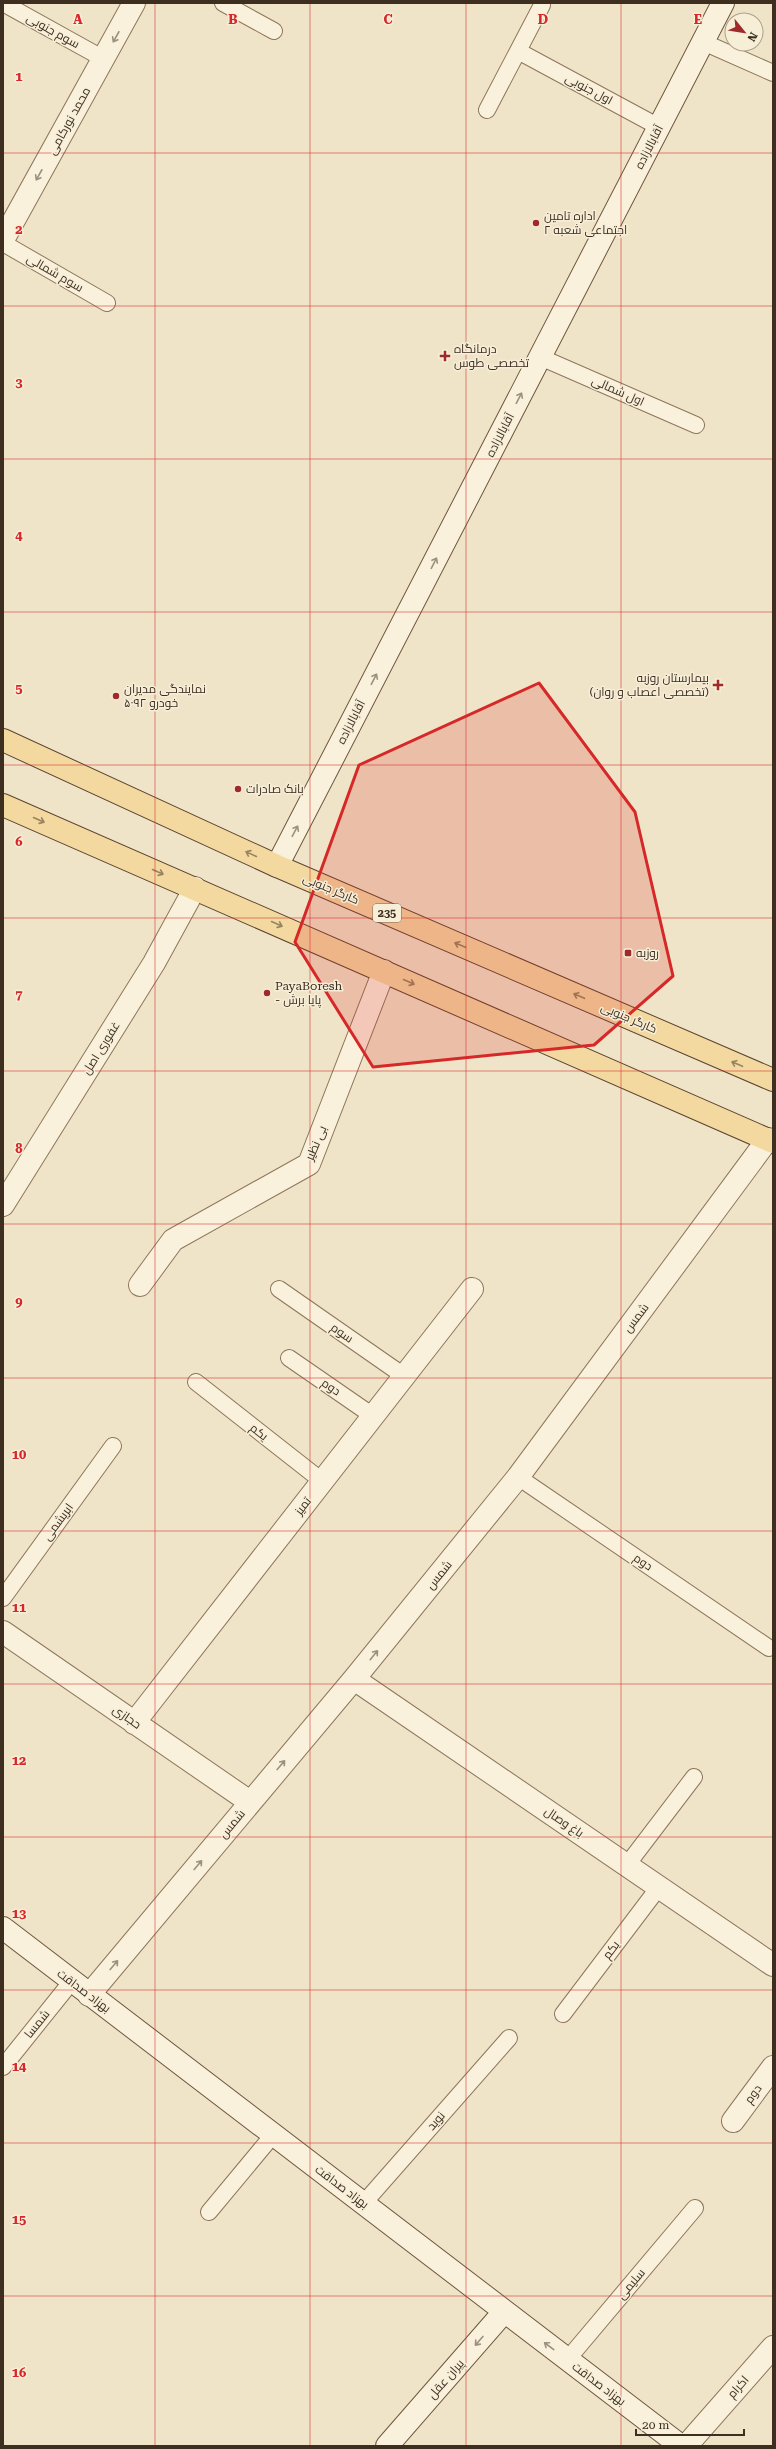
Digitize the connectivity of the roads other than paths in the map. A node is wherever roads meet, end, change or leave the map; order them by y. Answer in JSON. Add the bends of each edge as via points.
{"nodes":[{"id":1,"x":3,"y":3,"type":"edge"},
{"id":2,"x":134,"y":3,"type":"edge"},
{"id":3,"x":223,"y":3,"type":"edge"},
{"id":4,"x":723,"y":3,"type":"edge"},
{"id":5,"x":542,"y":5,"type":"dead end"},
{"id":6,"x":274,"y":31,"type":"dead end"},
{"id":7,"x":703,"y":42,"type":"junction"},
{"id":8,"x":518,"y":51,"type":"junction"},
{"id":9,"x":104,"y":59,"type":"junction"},
{"id":10,"x":773,"y":73,"type":"edge"},
{"id":11,"x":487,"y":110,"type":"dead end"},
{"id":12,"x":659,"y":127,"type":"junction"},
{"id":13,"x":3,"y":240,"type":"edge"},
{"id":14,"x":3,"y":243,"type":"edge"},
{"id":15,"x":107,"y":303,"type":"dead end"},
{"id":16,"x":540,"y":357,"type":"junction"},
{"id":17,"x":696,"y":425,"type":"dead end"},
{"id":18,"x":3,"y":740,"type":"edge"},
{"id":19,"x":3,"y":804,"type":"edge"},
{"id":20,"x":277,"y":866,"type":"junction"},
{"id":21,"x":195,"y":888,"type":"junction"},
{"id":22,"x":384,"y":971,"type":"junction"},
{"id":23,"x":773,"y":1080,"type":"edge"},
{"id":24,"x":770,"y":1140,"type":"edge"},
{"id":25,"x":3,"y":1205,"type":"edge"},
{"id":26,"x":140,"y":1285,"type":"dead end"},
{"id":27,"x":279,"y":1289,"type":"dead end"},
{"id":28,"x":472,"y":1289,"type":"dead end"},
{"id":29,"x":289,"y":1358,"type":"dead end"},
{"id":30,"x":404,"y":1376,"type":"junction"},
{"id":31,"x":196,"y":1382,"type":"dead end"},
{"id":32,"x":373,"y":1416,"type":"junction"},
{"id":33,"x":113,"y":1446,"type":"dead end"},
{"id":34,"x":518,"y":1477,"type":"junction"},
{"id":35,"x":322,"y":1482,"type":"junction"},
{"id":36,"x":3,"y":1598,"type":"edge"},
{"id":37,"x":3,"y":1632,"type":"edge"},
{"id":38,"x":768,"y":1648,"type":"dead end"},
{"id":39,"x":354,"y":1679,"type":"junction"},
{"id":40,"x":134,"y":1723,"type":"junction"},
{"id":41,"x":694,"y":1777,"type":"dead end"},
{"id":42,"x":250,"y":1802,"type":"junction"},
{"id":43,"x":627,"y":1865,"type":"junction"},
{"id":44,"x":659,"y":1887,"type":"junction"},
{"id":45,"x":3,"y":1928,"type":"edge"},
{"id":46,"x":773,"y":1965,"type":"edge"},
{"id":47,"x":72,"y":1981,"type":"junction"},
{"id":48,"x":89,"y":1995,"type":"junction"},
{"id":49,"x":563,"y":2014,"type":"dead end"},
{"id":50,"x":509,"y":2038,"type":"dead end"},
{"id":51,"x":3,"y":2067,"type":"edge"},
{"id":52,"x":773,"y":2067,"type":"edge"},
{"id":53,"x":733,"y":2121,"type":"dead end"},
{"id":54,"x":273,"y":2135,"type":"junction"},
{"id":55,"x":363,"y":2204,"type":"junction"},
{"id":56,"x":695,"y":2208,"type":"dead end"},
{"id":57,"x":209,"y":2212,"type":"dead end"},
{"id":58,"x":504,"y":2312,"type":"junction"},
{"id":59,"x":773,"y":2347,"type":"edge"},
{"id":60,"x":567,"y":2360,"type":"junction"},
{"id":61,"x":387,"y":2446,"type":"edge"},
{"id":62,"x":680,"y":2446,"type":"edge"},
{"id":63,"x":686,"y":2446,"type":"edge"}],
"edges":[{"from":1,"to":9,"type":"lane","name":"سوم جنوبی"},
{"from":2,"to":9,"type":"street","name":"محمد نورکامی","one_way":true},
{"from":3,"to":6,"type":"lane"},
{"from":4,"to":7,"type":"street","name":"آقابالازاده"},
{"from":5,"to":8,"type":"lane"},
{"from":7,"to":10,"type":"lane"},
{"from":7,"to":12,"type":"street","name":"آقابالازاده"},
{"from":8,"to":11,"type":"lane"},
{"from":8,"to":12,"type":"lane","name":"اول جنوبی"},
{"from":9,"to":13,"type":"street","name":"محمد نورکامی","one_way":true},
{"from":12,"to":16,"type":"street","name":"آقابالازاده"},
{"from":14,"to":15,"type":"lane","name":"سوم شمالی"},
{"from":16,"to":17,"type":"lane","name":"اول شمالی"},
{"from":20,"to":16,"type":"street","name":"آقابالازاده","one_way":true},
{"from":20,"to":18,"type":"main road","name":"کارگر جنوبی","number":"235","one_way":true},
{"from":19,"to":21,"type":"main road","one_way":true},
{"from":23,"to":20,"type":"main road","name":"کارگر جنوبی","number":"235","one_way":true},
{"from":21,"to":22,"type":"main road","one_way":true},
{"from":21,"to":25,"type":"street","name":"غفوری اصل","via":[[154,963]]},
{"from":22,"to":24,"type":"main road","one_way":true},
{"from":22,"to":26,"type":"street","name":"بی نظیر","via":[[309,1164],[173,1240]]},
{"from":24,"to":34,"type":"street","name":"شمس"},
{"from":27,"to":30,"type":"lane","name":"سوم"},
{"from":28,"to":30,"type":"street","name":"تمیز"},
{"from":29,"to":32,"type":"lane","name":"دوم"},
{"from":30,"to":32,"type":"street","name":"تمیز"},
{"from":31,"to":35,"type":"lane","name":"یکم"},
{"from":32,"to":35,"type":"street","name":"تمیز"},
{"from":33,"to":36,"type":"lane","name":"ابریشمی"},
{"from":34,"to":38,"type":"lane","name":"دوم"},
{"from":39,"to":34,"type":"street","name":"شمس","one_way":true},
{"from":35,"to":40,"type":"street","name":"تمیز"},
{"from":37,"to":40,"type":"street","name":"حجازی"},
{"from":42,"to":39,"type":"street","name":"شمس","one_way":true},
{"from":39,"to":43,"type":"street","name":"باغ وصال"},
{"from":40,"to":42,"type":"street","name":"حجازی"},
{"from":41,"to":43,"type":"lane"},
{"from":48,"to":42,"type":"street","name":"شمس","one_way":true},
{"from":43,"to":44,"type":"street","name":"باغ وصال"},
{"from":44,"to":46,"type":"street","name":"باغ وصال"},
{"from":44,"to":49,"type":"lane","name":"یکم"},
{"from":45,"to":47,"type":"street","name":"بهزاد صداقت"},
{"from":47,"to":48,"type":"street","name":"بهزاد صداقت"},
{"from":47,"to":51,"type":"lane","name":"شمسا"},
{"from":48,"to":54,"type":"street","name":"بهزاد صداقت"},
{"from":50,"to":55,"type":"lane","name":"نوید"},
{"from":52,"to":53,"type":"street","name":"دوم"},
{"from":54,"to":55,"type":"street","name":"بهزاد صداقت"},
{"from":54,"to":57,"type":"lane"},
{"from":55,"to":58,"type":"street","name":"بهزاد صداقت"},
{"from":56,"to":60,"type":"lane","name":"سلیمی"},
{"from":60,"to":58,"type":"street","name":"بهزاد صداقت","one_way":true},
{"from":58,"to":61,"type":"street","name":"پیران عقل","one_way":true},
{"from":59,"to":63,"type":"street","name":"اکرام"},
{"from":60,"to":62,"type":"street","name":"بهزاد صداقت"}]}
